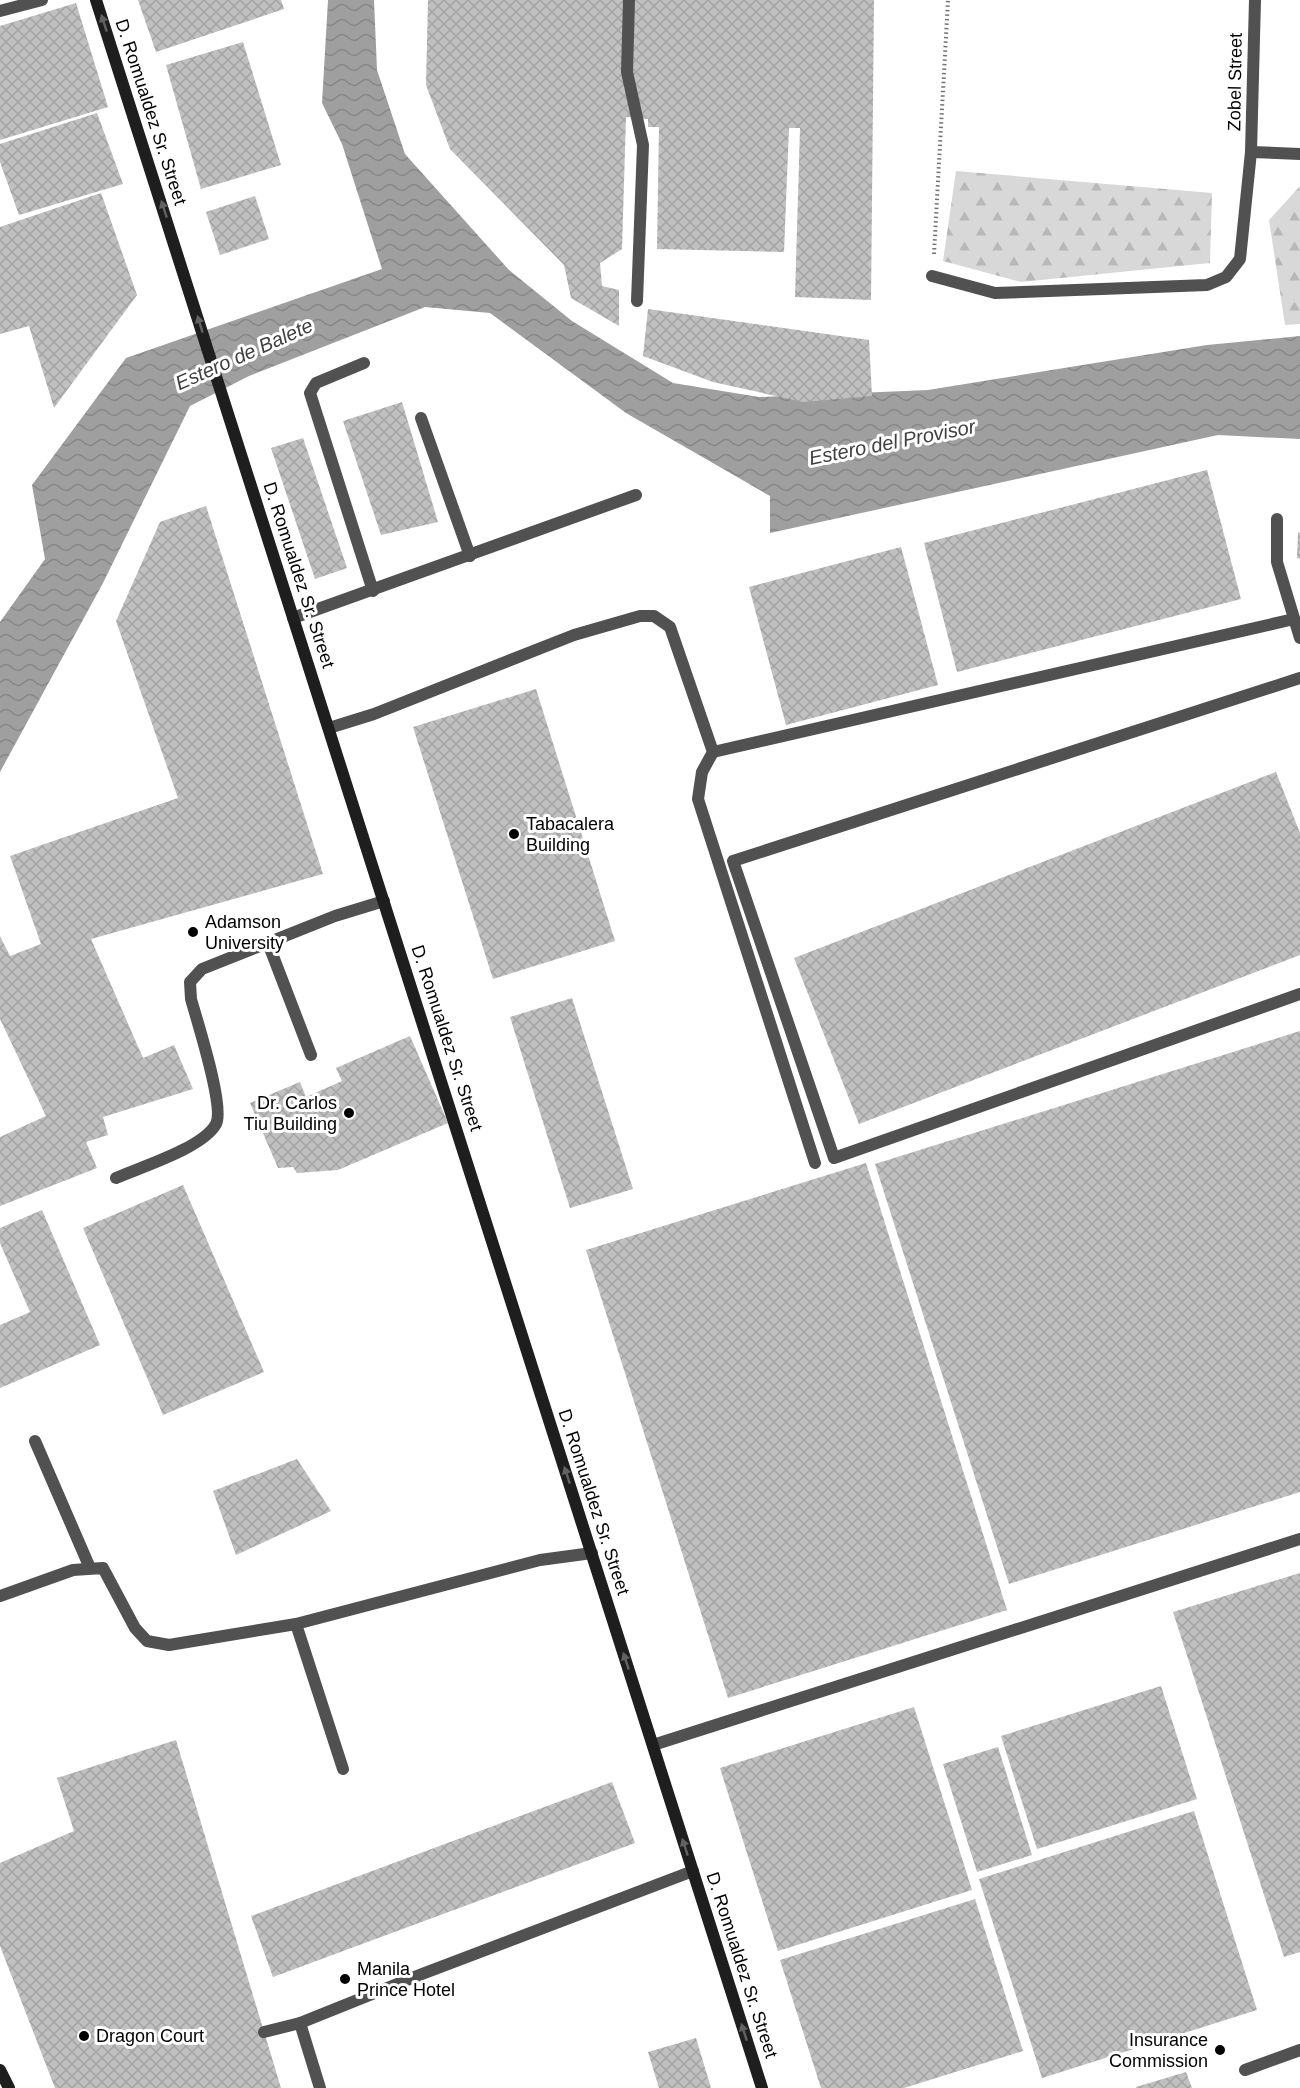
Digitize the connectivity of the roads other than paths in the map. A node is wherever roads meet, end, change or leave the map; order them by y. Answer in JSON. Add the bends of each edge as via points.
{"nodes":[{"id":1,"x":42,"y":0,"type":"edge"},
{"id":2,"x":96,"y":0,"type":"edge"},
{"id":3,"x":629,"y":0,"type":"edge"},
{"id":4,"x":1255,"y":0,"type":"edge"},
{"id":5,"x":0,"y":11,"type":"edge"},
{"id":6,"x":1251,"y":152,"type":"junction"},
{"id":7,"x":1300,"y":154,"type":"edge"},
{"id":8,"x":932,"y":276,"type":"road end"},
{"id":9,"x":638,"y":301,"type":"dead end"},
{"id":10,"x":364,"y":363,"type":"dead end"},
{"id":11,"x":421,"y":418,"type":"dead end"},
{"id":12,"x":636,"y":495,"type":"dead end"},
{"id":13,"x":1277,"y":519,"type":"dead end"},
{"id":14,"x":470,"y":556,"type":"junction"},
{"id":15,"x":373,"y":591,"type":"junction"},
{"id":16,"x":294,"y":618,"type":"junction"},
{"id":17,"x":1294,"y":619,"type":"junction"},
{"id":18,"x":1300,"y":638,"type":"edge"},
{"id":19,"x":1300,"y":678,"type":"edge"},
{"id":20,"x":329,"y":728,"type":"junction"},
{"id":21,"x":713,"y":752,"type":"junction"},
{"id":22,"x":384,"y":901,"type":"junction"},
{"id":23,"x":268,"y":943,"type":"junction"},
{"id":24,"x":1300,"y":994,"type":"edge"},
{"id":25,"x":311,"y":1056,"type":"dead end"},
{"id":26,"x":815,"y":1163,"type":"dead end"},
{"id":27,"x":116,"y":1178,"type":"dead end"},
{"id":28,"x":36,"y":1441,"type":"dead end"},
{"id":29,"x":1300,"y":1539,"type":"edge"},
{"id":30,"x":591,"y":1553,"type":"junction"},
{"id":31,"x":90,"y":1568,"type":"junction"},
{"id":32,"x":0,"y":1596,"type":"edge"},
{"id":33,"x":296,"y":1624,"type":"junction"},
{"id":34,"x":653,"y":1745,"type":"junction"},
{"id":35,"x":343,"y":1769,"type":"dead end"},
{"id":36,"x":693,"y":1871,"type":"junction"},
{"id":37,"x":300,"y":2023,"type":"junction"},
{"id":38,"x":264,"y":2032,"type":"dead end"},
{"id":39,"x":1300,"y":2050,"type":"edge"},
{"id":40,"x":0,"y":2070,"type":"edge"},
{"id":41,"x":1245,"y":2070,"type":"dead end"},
{"id":42,"x":9,"y":2088,"type":"edge"},
{"id":43,"x":320,"y":2088,"type":"edge"},
{"id":44,"x":762,"y":2088,"type":"edge"}],
"edges":[{"from":1,"to":5,"type":"street"},
{"from":16,"to":2,"type":"main road","name":"D. Romualdez Sr. Street","one_way":true},
{"from":3,"to":9,"type":"street","via":[[627,72],[643,145]]},
{"from":4,"to":6,"type":"street","name":"Zobel Street"},
{"from":6,"to":7,"type":"street","name":"Zobel Street"},
{"from":6,"to":8,"type":"street","via":[[1240,258],[1226,277],[1206,285],[995,294]]},
{"from":10,"to":15,"type":"street","via":[[316,383],[310,393]]},
{"from":11,"to":14,"type":"street"},
{"from":12,"to":14,"type":"street"},
{"from":13,"to":17,"type":"street","via":[[1277,562]]},
{"from":14,"to":15,"type":"street"},
{"from":15,"to":16,"type":"street"},
{"from":16,"to":20,"type":"main road","name":"D. Romualdez Sr. Street"},
{"from":17,"to":18,"type":"street"},
{"from":17,"to":21,"type":"street"},
{"from":19,"to":24,"type":"street","via":[[733,861],[834,1158]]},
{"from":20,"to":21,"type":"street","via":[[574,635],[640,616],[654,616],[670,627]]},
{"from":20,"to":22,"type":"main road","name":"D. Romualdez Sr. Street"},
{"from":21,"to":26,"type":"street","via":[[702,772],[698,800]]},
{"from":22,"to":23,"type":"street"},
{"from":30,"to":22,"type":"main road","name":"D. Romualdez Sr. Street","one_way":true},
{"from":23,"to":25,"type":"street"},
{"from":23,"to":27,"type":"street","via":[[202,969],[190,982],[217,1100],[217,1123],[202,1139]]},
{"from":28,"to":31,"type":"street"},
{"from":29,"to":34,"type":"street"},
{"from":30,"to":33,"type":"street","via":[[540,1560]]},
{"from":34,"to":30,"type":"main road","name":"D. Romualdez Sr. Street","one_way":true},
{"from":31,"to":32,"type":"street","via":[[73,1570]]},
{"from":31,"to":33,"type":"street","via":[[103,1568],[135,1628],[147,1641],[169,1645]]},
{"from":33,"to":35,"type":"street"},
{"from":36,"to":34,"type":"main road","name":"D. Romualdez Sr. Street","one_way":true},
{"from":36,"to":37,"type":"street"},
{"from":44,"to":36,"type":"main road","name":"D. Romualdez Sr. Street","one_way":true},
{"from":37,"to":38,"type":"street"},
{"from":37,"to":43,"type":"street"},
{"from":39,"to":41,"type":"street"},
{"from":40,"to":42,"type":"main road"}]}
